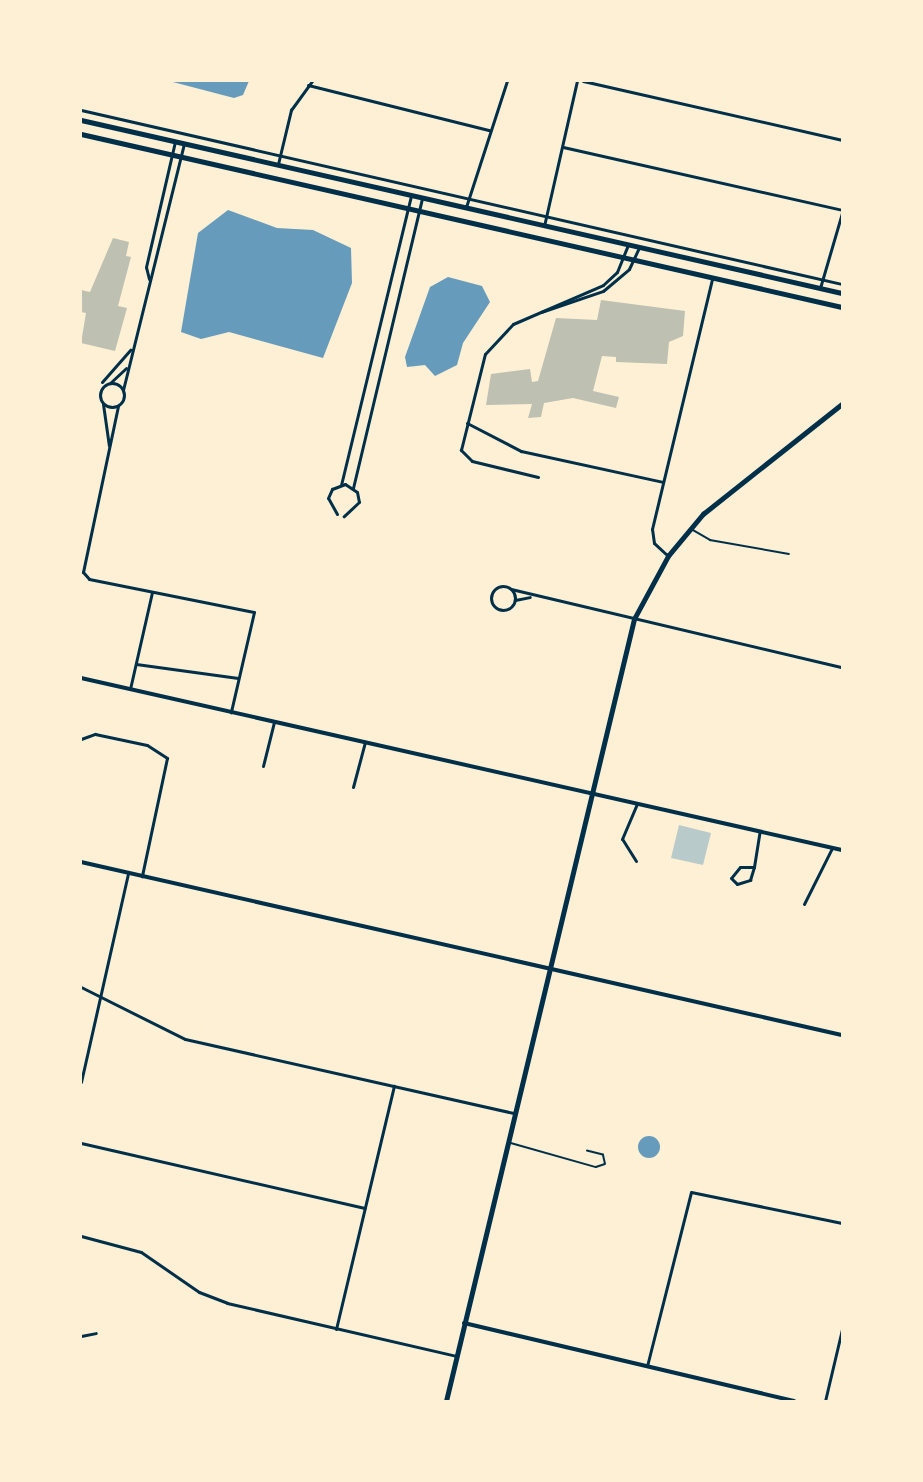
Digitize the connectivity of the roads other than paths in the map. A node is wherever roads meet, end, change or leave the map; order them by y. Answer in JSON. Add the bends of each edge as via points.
{"nodes":[{"id":1,"x":312,"y":81,"type":"edge"},
{"id":2,"x":507,"y":81,"type":"edge"},
{"id":3,"x":577,"y":81,"type":"edge"},
{"id":4,"x":583,"y":81,"type":"edge"},
{"id":5,"x":308,"y":85,"type":"junction"},
{"id":6,"x":81,"y":110,"type":"edge"},
{"id":7,"x":81,"y":120,"type":"edge"},
{"id":8,"x":489,"y":130,"type":"junction"},
{"id":9,"x":81,"y":134,"type":"edge"},
{"id":10,"x":842,"y":140,"type":"edge"},
{"id":11,"x":175,"y":141,"type":"junction"},
{"id":12,"x":184,"y":143,"type":"junction"},
{"id":13,"x":562,"y":147,"type":"junction"},
{"id":14,"x":172,"y":155,"type":"junction"},
{"id":15,"x":280,"y":156,"type":"junction"},
{"id":16,"x":181,"y":157,"type":"junction"},
{"id":17,"x":278,"y":165,"type":"junction"},
{"id":18,"x":286,"y":181,"type":"junction"},
{"id":19,"x":411,"y":195,"type":"junction"},
{"id":20,"x":422,"y":198,"type":"junction"},
{"id":21,"x":468,"y":198,"type":"junction"},
{"id":22,"x":466,"y":208,"type":"junction"},
{"id":23,"x":408,"y":209,"type":"junction"},
{"id":24,"x":418,"y":211,"type":"junction"},
{"id":25,"x":842,"y":212,"type":"edge"},
{"id":26,"x":546,"y":217,"type":"junction"},
{"id":27,"x":544,"y":226,"type":"junction"},
{"id":28,"x":541,"y":239,"type":"junction"},
{"id":29,"x":628,"y":245,"type":"junction"},
{"id":30,"x":639,"y":248,"type":"junction"},
{"id":31,"x":624,"y":258,"type":"junction"},
{"id":32,"x":635,"y":261,"type":"junction"},
{"id":33,"x":149,"y":279,"type":"junction"},
{"id":34,"x":712,"y":279,"type":"junction"},
{"id":35,"x":822,"y":279,"type":"junction"},
{"id":36,"x":842,"y":284,"type":"edge"},
{"id":37,"x":820,"y":288,"type":"junction"},
{"id":38,"x":842,"y":293,"type":"edge"},
{"id":39,"x":842,"y":307,"type":"edge"},
{"id":40,"x":541,"y":312,"type":"junction"},
{"id":41,"x":131,"y":349,"type":"junction"},
{"id":42,"x":126,"y":368,"type":"junction"},
{"id":43,"x":102,"y":382,"type":"dead end"},
{"id":44,"x":110,"y":383,"type":"junction"},
{"id":45,"x":123,"y":390,"type":"junction"},
{"id":46,"x":103,"y":404,"type":"junction"},
{"id":47,"x":842,"y":404,"type":"edge"},
{"id":48,"x":118,"y":406,"type":"junction"},
{"id":49,"x":467,"y":423,"type":"junction"},
{"id":50,"x":109,"y":446,"type":"junction"},
{"id":51,"x":538,"y":477,"type":"dead end"},
{"id":52,"x":663,"y":482,"type":"junction"},
{"id":53,"x":340,"y":485,"type":"junction"},
{"id":54,"x":353,"y":488,"type":"junction"},
{"id":55,"x":337,"y":514,"type":"dead end"},
{"id":56,"x":344,"y":516,"type":"dead end"},
{"id":57,"x":689,"y":528,"type":"junction"},
{"id":58,"x":789,"y":554,"type":"dead end"},
{"id":59,"x":668,"y":556,"type":"junction"},
{"id":60,"x":511,"y":589,"type":"junction"},
{"id":61,"x":152,"y":592,"type":"junction"},
{"id":62,"x":532,"y":596,"type":"junction"},
{"id":63,"x":515,"y":600,"type":"junction"},
{"id":64,"x":634,"y":619,"type":"junction"},
{"id":65,"x":136,"y":664,"type":"junction"},
{"id":66,"x":842,"y":667,"type":"edge"},
{"id":67,"x":81,"y":678,"type":"edge"},
{"id":68,"x":239,"y":678,"type":"junction"},
{"id":69,"x":130,"y":689,"type":"junction"},
{"id":70,"x":231,"y":712,"type":"junction"},
{"id":71,"x":274,"y":722,"type":"junction"},
{"id":72,"x":81,"y":739,"type":"edge"},
{"id":73,"x":365,"y":742,"type":"junction"},
{"id":74,"x":263,"y":766,"type":"dead end"},
{"id":75,"x":353,"y":787,"type":"dead end"},
{"id":76,"x":590,"y":792,"type":"junction"},
{"id":77,"x":637,"y":803,"type":"junction"},
{"id":78,"x":760,"y":831,"type":"junction"},
{"id":79,"x":832,"y":848,"type":"junction"},
{"id":80,"x":842,"y":850,"type":"edge"},
{"id":81,"x":636,"y":861,"type":"dead end"},
{"id":82,"x":81,"y":862,"type":"edge"},
{"id":83,"x":754,"y":867,"type":"junction"},
{"id":84,"x":128,"y":873,"type":"junction"},
{"id":85,"x":142,"y":876,"type":"junction"},
{"id":86,"x":804,"y":904,"type":"dead end"},
{"id":87,"x":549,"y":967,"type":"junction"},
{"id":88,"x":81,"y":987,"type":"edge"},
{"id":89,"x":100,"y":999,"type":"junction"},
{"id":90,"x":842,"y":1035,"type":"edge"},
{"id":91,"x":81,"y":1082,"type":"edge"},
{"id":92,"x":393,"y":1086,"type":"junction"},
{"id":93,"x":514,"y":1113,"type":"junction"},
{"id":94,"x":81,"y":1143,"type":"edge"},
{"id":95,"x":507,"y":1143,"type":"junction"},
{"id":96,"x":587,"y":1151,"type":"dead end"},
{"id":97,"x":365,"y":1208,"type":"junction"},
{"id":98,"x":842,"y":1223,"type":"edge"},
{"id":99,"x":81,"y":1236,"type":"edge"},
{"id":100,"x":464,"y":1323,"type":"junction"},
{"id":101,"x":336,"y":1329,"type":"junction"},
{"id":102,"x":842,"y":1329,"type":"edge"},
{"id":103,"x":96,"y":1333,"type":"dead end"},
{"id":104,"x":81,"y":1336,"type":"edge"},
{"id":105,"x":456,"y":1356,"type":"junction"},
{"id":106,"x":647,"y":1366,"type":"junction"},
{"id":107,"x":446,"y":1401,"type":"edge"},
{"id":108,"x":794,"y":1401,"type":"edge"},
{"id":109,"x":825,"y":1401,"type":"edge"}],
"edges":[{"from":1,"to":5,"type":"street"},
{"from":2,"to":8,"type":"street"},
{"from":3,"to":13,"type":"street"},
{"from":4,"to":10,"type":"street"},
{"from":5,"to":8,"type":"street"},
{"from":5,"to":15,"type":"street","via":[[291,110]]},
{"from":6,"to":15,"type":"street"},
{"from":7,"to":11,"type":"main road"},
{"from":8,"to":21,"type":"street"},
{"from":9,"to":14,"type":"main road"},
{"from":11,"to":12,"type":"main road"},
{"from":11,"to":14,"type":"street"},
{"from":12,"to":16,"type":"street"},
{"from":12,"to":17,"type":"main road"},
{"from":13,"to":25,"type":"street"},
{"from":13,"to":26,"type":"street"},
{"from":14,"to":16,"type":"main road"},
{"from":14,"to":33,"type":"street","via":[[146,267]]},
{"from":15,"to":17,"type":"street"},
{"from":15,"to":21,"type":"street"},
{"from":16,"to":18,"type":"main road"},
{"from":16,"to":33,"type":"street"},
{"from":17,"to":18,"type":"main road"},
{"from":17,"to":19,"type":"main road"},
{"from":18,"to":23,"type":"main road"},
{"from":19,"to":20,"type":"main road"},
{"from":19,"to":23,"type":"street"},
{"from":20,"to":22,"type":"main road"},
{"from":20,"to":24,"type":"street"},
{"from":21,"to":22,"type":"street"},
{"from":21,"to":26,"type":"street"},
{"from":22,"to":27,"type":"main road"},
{"from":23,"to":24,"type":"main road"},
{"from":23,"to":53,"type":"street"},
{"from":24,"to":28,"type":"main road"},
{"from":24,"to":54,"type":"street"},
{"from":25,"to":35,"type":"street"},
{"from":26,"to":27,"type":"street"},
{"from":26,"to":35,"type":"street"},
{"from":27,"to":28,"type":"main road"},
{"from":27,"to":29,"type":"main road"},
{"from":28,"to":31,"type":"main road"},
{"from":29,"to":30,"type":"main road"},
{"from":29,"to":31,"type":"street"},
{"from":30,"to":32,"type":"street"},
{"from":30,"to":37,"type":"main road"},
{"from":31,"to":32,"type":"main road"},
{"from":31,"to":40,"type":"street","via":[[603,285]]},
{"from":32,"to":34,"type":"main road"},
{"from":32,"to":40,"type":"street","via":[[598,295]]},
{"from":33,"to":41,"type":"street"},
{"from":34,"to":39,"type":"main road"},
{"from":34,"to":52,"type":"street"},
{"from":35,"to":36,"type":"street"},
{"from":35,"to":37,"type":"street"},
{"from":37,"to":38,"type":"main road"},
{"from":40,"to":49,"type":"street","via":[[513,324],[492,343]]},
{"from":41,"to":42,"type":"street"},
{"from":41,"to":43,"type":"street"},
{"from":42,"to":44,"type":"street"},
{"from":42,"to":45,"type":"street"},
{"from":44,"to":45,"type":"street"},
{"from":44,"to":46,"type":"street","via":[[100,392]]},
{"from":45,"to":48,"type":"street"},
{"from":46,"to":48,"type":"street"},
{"from":46,"to":50,"type":"street"},
{"from":47,"to":57,"type":"main road","via":[[732,488]]},
{"from":48,"to":50,"type":"street"},
{"from":49,"to":51,"type":"street","via":[[461,450],[468,460]]},
{"from":49,"to":52,"type":"street","via":[[521,451]]},
{"from":50,"to":61,"type":"street","via":[[82,565],[89,579]]},
{"from":52,"to":59,"type":"street","via":[[652,534]]},
{"from":53,"to":54,"type":"street"},
{"from":53,"to":55,"type":"street","via":[[328,498]]},
{"from":54,"to":56,"type":"street","via":[[359,502]]},
{"from":57,"to":58,"type":"lane","via":[[710,540]]},
{"from":57,"to":59,"type":"main road"},
{"from":59,"to":64,"type":"main road"},
{"from":60,"to":62,"type":"street"},
{"from":60,"to":63,"type":"street"},
{"from":60,"to":63,"type":"street","via":[[496,589],[493,603],[505,610]]},
{"from":61,"to":65,"type":"street"},
{"from":61,"to":68,"type":"street","via":[[254,612]]},
{"from":62,"to":63,"type":"street"},
{"from":62,"to":64,"type":"street"},
{"from":64,"to":66,"type":"street"},
{"from":64,"to":76,"type":"main road"},
{"from":65,"to":68,"type":"street"},
{"from":65,"to":69,"type":"street"},
{"from":67,"to":69,"type":"street"},
{"from":68,"to":70,"type":"street"},
{"from":69,"to":70,"type":"street"},
{"from":70,"to":71,"type":"street"},
{"from":71,"to":73,"type":"street"},
{"from":71,"to":74,"type":"street"},
{"from":72,"to":85,"type":"street","via":[[87,734],[151,746],[166,755]]},
{"from":73,"to":75,"type":"street"},
{"from":73,"to":76,"type":"street"},
{"from":76,"to":77,"type":"street"},
{"from":76,"to":87,"type":"main road"},
{"from":77,"to":78,"type":"street"},
{"from":77,"to":81,"type":"street","via":[[622,838]]},
{"from":78,"to":79,"type":"street"},
{"from":78,"to":83,"type":"street"},
{"from":79,"to":80,"type":"street"},
{"from":79,"to":86,"type":"street"},
{"from":82,"to":84,"type":"street"},
{"from":83,"to":83,"type":"street","via":[[747,882],[731,878],[740,867]]},
{"from":84,"to":85,"type":"street"},
{"from":84,"to":89,"type":"street"},
{"from":85,"to":87,"type":"street"},
{"from":87,"to":90,"type":"street"},
{"from":87,"to":93,"type":"main road"},
{"from":88,"to":89,"type":"street"},
{"from":89,"to":91,"type":"street"},
{"from":89,"to":92,"type":"street","via":[[185,1039]]},
{"from":92,"to":93,"type":"street"},
{"from":92,"to":97,"type":"street"},
{"from":93,"to":95,"type":"main road"},
{"from":94,"to":97,"type":"street"},
{"from":95,"to":96,"type":"lane","via":[[524,1143],[550,1156],[605,1164],[603,1155]]},
{"from":95,"to":100,"type":"main road"},
{"from":97,"to":101,"type":"street"},
{"from":98,"to":106,"type":"street","via":[[691,1192]]},
{"from":99,"to":101,"type":"street","via":[[141,1252],[216,1300]]},
{"from":100,"to":105,"type":"main road"},
{"from":100,"to":106,"type":"street"},
{"from":101,"to":105,"type":"street"},
{"from":102,"to":109,"type":"street"},
{"from":103,"to":104,"type":"street"},
{"from":105,"to":107,"type":"main road"},
{"from":106,"to":108,"type":"street"}]}
